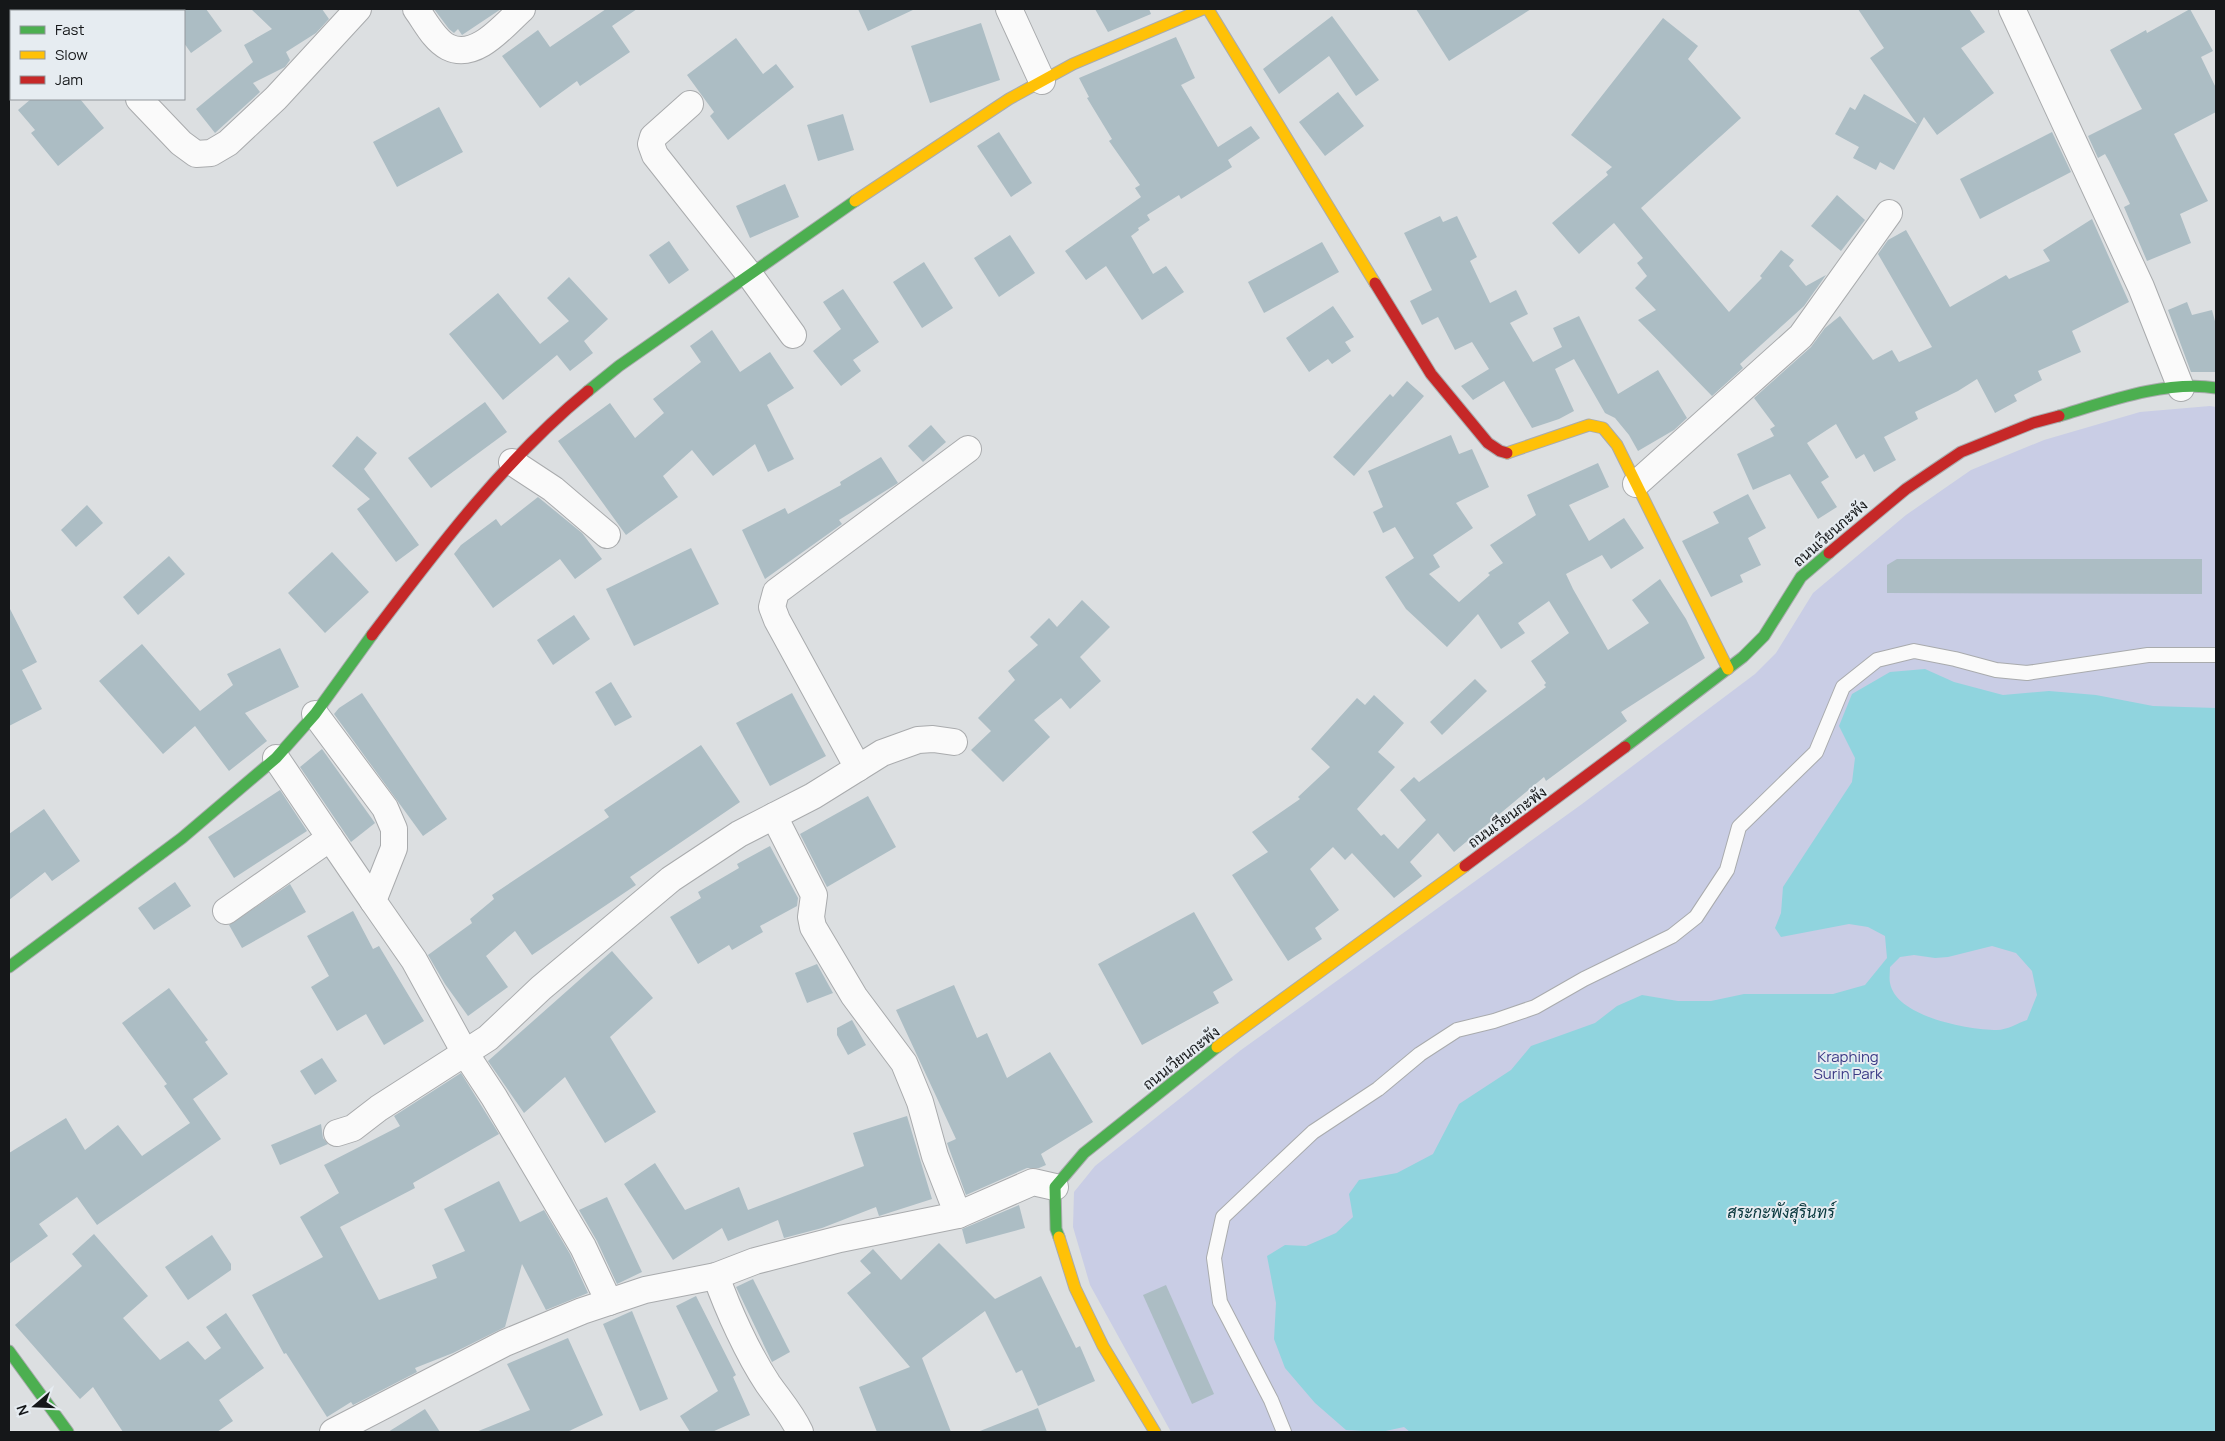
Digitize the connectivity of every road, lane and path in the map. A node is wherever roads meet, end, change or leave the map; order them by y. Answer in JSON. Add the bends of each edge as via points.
{"nodes":[{"id":1,"x":358,"y":9,"type":"edge"},
{"id":2,"x":416,"y":9,"type":"edge"},
{"id":3,"x":522,"y":9,"type":"edge"},
{"id":4,"x":1009,"y":9,"type":"edge"},
{"id":5,"x":1203,"y":9,"type":"edge"},
{"id":6,"x":1208,"y":9,"type":"edge"},
{"id":7,"x":2012,"y":9,"type":"edge"},
{"id":8,"x":1042,"y":81,"type":"junction"},
{"id":9,"x":139,"y":100,"type":"edge"},
{"id":10,"x":690,"y":104,"type":"dead end"},
{"id":11,"x":1889,"y":213,"type":"dead end"},
{"id":12,"x":749,"y":274,"type":"junction"},
{"id":13,"x":793,"y":335,"type":"dead end"},
{"id":14,"x":2181,"y":388,"type":"junction"},
{"id":15,"x":2216,"y":388,"type":"edge"},
{"id":16,"x":968,"y":449,"type":"dead end"},
{"id":17,"x":512,"y":462,"type":"junction"},
{"id":18,"x":1636,"y":484,"type":"junction"},
{"id":19,"x":607,"y":535,"type":"dead end"},
{"id":20,"x":2216,"y":655,"type":"edge"},
{"id":21,"x":1728,"y":669,"type":"junction"},
{"id":22,"x":315,"y":714,"type":"junction"},
{"id":23,"x":954,"y":742,"type":"dead end"},
{"id":24,"x":276,"y":758,"type":"junction"},
{"id":25,"x":858,"y":768,"type":"junction"},
{"id":26,"x":774,"y":816,"type":"junction"},
{"id":27,"x":330,"y":838,"type":"junction"},
{"id":28,"x":373,"y":901,"type":"junction"},
{"id":29,"x":226,"y":911,"type":"dead end"},
{"id":30,"x":9,"y":967,"type":"edge"},
{"id":31,"x":465,"y":1053,"type":"junction"},
{"id":32,"x":337,"y":1133,"type":"dead end"},
{"id":33,"x":1055,"y":1187,"type":"junction"},
{"id":34,"x":958,"y":1215,"type":"junction"},
{"id":35,"x":716,"y":1276,"type":"junction"},
{"id":36,"x":609,"y":1302,"type":"junction"},
{"id":37,"x":9,"y":1351,"type":"edge"},
{"id":38,"x":68,"y":1432,"type":"edge"},
{"id":39,"x":332,"y":1432,"type":"edge"},
{"id":40,"x":800,"y":1432,"type":"edge"},
{"id":41,"x":1155,"y":1432,"type":"edge"},
{"id":42,"x":1284,"y":1432,"type":"edge"}],
"edges":[{"from":1,"to":9,"type":"street","via":[[276,98],[228,143],[211,153],[196,154],[181,143]]},
{"from":2,"to":3,"type":"street","via":[[448,47],[464,51],[479,45]]},
{"from":4,"to":8,"type":"street"},
{"from":5,"to":8,"type":"street","via":[[1124,41]]},
{"from":6,"to":18,"type":"street","via":[[1431,374],[1488,443],[1500,451],[1509,452],[1589,425],[1603,428],[1617,445]]},
{"from":7,"to":14,"type":"street","via":[[2141,288]]},
{"from":8,"to":12,"type":"street","via":[[919,157]]},
{"from":10,"to":12,"type":"street","via":[[653,137],[654,155]]},
{"from":11,"to":18,"type":"street","via":[[1801,336]]},
{"from":12,"to":13,"type":"street"},
{"from":12,"to":17,"type":"street","via":[[612,372],[569,407]]},
{"from":14,"to":15,"type":"street","name":"ถนนเวียนกะพัง"},
{"from":14,"to":21,"type":"street","name":"ถนนเวียนกะพัง","via":[[2136,393],[2033,423],[1962,452],[1906,489],[1802,577],[1764,636]]},
{"from":16,"to":25,"type":"street","via":[[776,592],[772,607],[777,620]]},
{"from":17,"to":19,"type":"street","via":[[553,489]]},
{"from":17,"to":22,"type":"street","via":[[454,528]]},
{"from":18,"to":21,"type":"street"},
{"from":20,"to":42,"type":"lane","via":[[2148,655],[2027,674],[1914,651],[1877,660],[1843,687],[1816,752],[1739,827],[1727,870],[1696,917],[1672,936],[1535,1007],[1457,1030],[1313,1132],[1223,1217],[1214,1258],[1220,1302]]},
{"from":21,"to":33,"type":"street","name":"ถนนเวียนกะพัง","via":[[1574,787],[1236,1034],[1084,1154]]},
{"from":22,"to":24,"type":"street"},
{"from":22,"to":28,"type":"street","via":[[385,808],[394,829],[394,848]]},
{"from":23,"to":25,"type":"street","via":[[918,740],[882,753]]},
{"from":24,"to":27,"type":"street"},
{"from":24,"to":30,"type":"street","via":[[182,838]]},
{"from":25,"to":26,"type":"street"},
{"from":26,"to":31,"type":"street","via":[[739,834],[671,879],[541,988],[488,1038]]},
{"from":26,"to":34,"type":"street","via":[[814,895],[810,917],[813,927],[854,996],[904,1063]]},
{"from":27,"to":28,"type":"street"},
{"from":27,"to":29,"type":"street"},
{"from":28,"to":31,"type":"street","via":[[414,960]]},
{"from":31,"to":32,"type":"street","via":[[353,1128]]},
{"from":31,"to":36,"type":"street","via":[[583,1247]]},
{"from":33,"to":34,"type":"street","via":[[1033,1182]]},
{"from":33,"to":41,"type":"street","via":[[1056,1229],[1075,1288],[1103,1346]]},
{"from":34,"to":35,"type":"street","via":[[830,1241],[755,1261]]},
{"from":35,"to":36,"type":"street","via":[[645,1290]]},
{"from":35,"to":40,"type":"street","via":[[726,1303],[768,1383],[791,1412]]},
{"from":36,"to":39,"type":"street","via":[[505,1343]]},
{"from":37,"to":38,"type":"street"}]}
